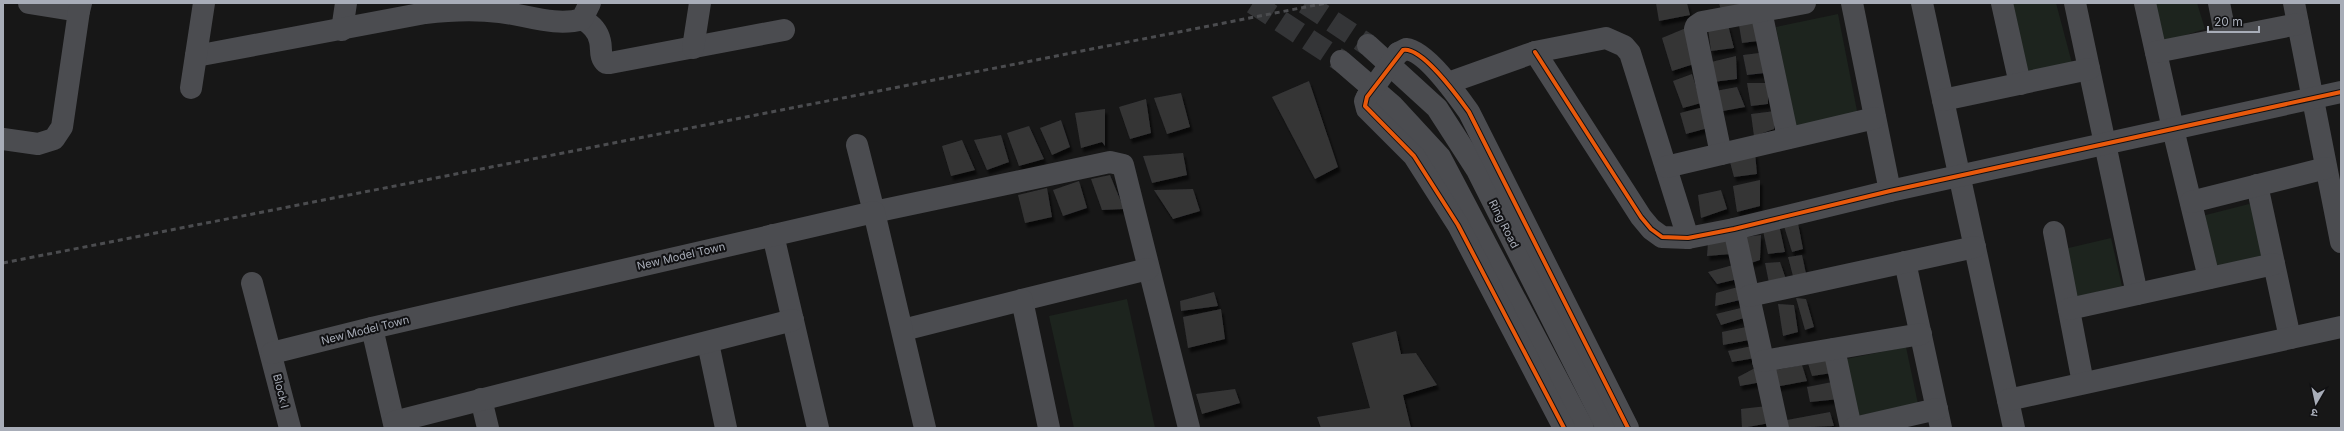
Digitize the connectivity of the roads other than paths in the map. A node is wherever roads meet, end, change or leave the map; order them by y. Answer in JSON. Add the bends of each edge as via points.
{"nodes":[{"id":1,"x":29,"y":3,"type":"edge"},
{"id":2,"x":204,"y":3,"type":"edge"},
{"id":3,"x":346,"y":3,"type":"edge"},
{"id":4,"x":700,"y":3,"type":"edge"},
{"id":5,"x":1805,"y":3,"type":"edge"},
{"id":6,"x":1852,"y":3,"type":"edge"},
{"id":7,"x":1922,"y":3,"type":"edge"},
{"id":8,"x":2002,"y":3,"type":"edge"},
{"id":9,"x":2075,"y":3,"type":"edge"},
{"id":10,"x":2145,"y":3,"type":"edge"},
{"id":11,"x":2219,"y":3,"type":"edge"},
{"id":12,"x":2294,"y":3,"type":"edge"},
{"id":13,"x":80,"y":7,"type":"edge"},
{"id":14,"x":586,"y":11,"type":"edge"},
{"id":15,"x":1761,"y":11,"type":"junction"},
{"id":16,"x":2298,"y":24,"type":"junction"},
{"id":17,"x":342,"y":30,"type":"junction"},
{"id":18,"x":784,"y":30,"type":"dead end"},
{"id":19,"x":2226,"y":38,"type":"junction"},
{"id":20,"x":1368,"y":45,"type":"tunnel mouth"},
{"id":21,"x":693,"y":48,"type":"junction"},
{"id":22,"x":1535,"y":52,"type":"junction"},
{"id":23,"x":2156,"y":52,"type":"junction"},
{"id":24,"x":196,"y":56,"type":"junction"},
{"id":25,"x":1341,"y":61,"type":"tunnel mouth"},
{"id":26,"x":2089,"y":69,"type":"junction"},
{"id":27,"x":1448,"y":83,"type":"junction"},
{"id":28,"x":2020,"y":84,"type":"junction"},
{"id":29,"x":191,"y":88,"type":"dead end"},
{"id":30,"x":2341,"y":92,"type":"edge"},
{"id":31,"x":2312,"y":98,"type":"junction"},
{"id":32,"x":1943,"y":100,"type":"junction"},
{"id":33,"x":1875,"y":118,"type":"junction"},
{"id":34,"x":2173,"y":129,"type":"junction"},
{"id":35,"x":1788,"y":138,"type":"junction"},
{"id":36,"x":3,"y":139,"type":"edge"},
{"id":37,"x":2105,"y":144,"type":"junction"},
{"id":38,"x":857,"y":145,"type":"dead end"},
{"id":39,"x":1721,"y":154,"type":"junction"},
{"id":40,"x":1666,"y":167,"type":"junction"},
{"id":41,"x":2326,"y":168,"type":"junction"},
{"id":42,"x":1959,"y":176,"type":"junction"},
{"id":43,"x":2257,"y":185,"type":"junction"},
{"id":44,"x":1890,"y":191,"type":"junction"},
{"id":45,"x":2336,"y":191,"type":"edge"},
{"id":46,"x":2191,"y":202,"type":"junction"},
{"id":47,"x":874,"y":212,"type":"junction"},
{"id":48,"x":1734,"y":229,"type":"junction"},
{"id":49,"x":2054,"y":232,"type":"dead end"},
{"id":50,"x":773,"y":235,"type":"junction"},
{"id":51,"x":1688,"y":238,"type":"junction"},
{"id":52,"x":2341,"y":242,"type":"edge"},
{"id":53,"x":1975,"y":247,"type":"junction"},
{"id":54,"x":1905,"y":262,"type":"junction"},
{"id":55,"x":2274,"y":264,"type":"junction"},
{"id":56,"x":1148,"y":269,"type":"junction"},
{"id":57,"x":2209,"y":278,"type":"junction"},
{"id":58,"x":252,"y":283,"type":"dead end"},
{"id":59,"x":2137,"y":294,"type":"junction"},
{"id":60,"x":1749,"y":296,"type":"junction"},
{"id":61,"x":1022,"y":300,"type":"junction"},
{"id":62,"x":2069,"y":309,"type":"junction"},
{"id":63,"x":793,"y":320,"type":"junction"},
{"id":64,"x":2341,"y":327,"type":"edge"},
{"id":65,"x":372,"y":328,"type":"junction"},
{"id":66,"x":903,"y":330,"type":"junction"},
{"id":67,"x":1921,"y":334,"type":"junction"},
{"id":68,"x":2290,"y":338,"type":"junction"},
{"id":69,"x":708,"y":343,"type":"junction"},
{"id":70,"x":1834,"y":349,"type":"junction"},
{"id":71,"x":272,"y":353,"type":"junction"},
{"id":72,"x":1763,"y":361,"type":"junction"},
{"id":73,"x":2083,"y":384,"type":"junction"},
{"id":74,"x":481,"y":399,"type":"junction"},
{"id":75,"x":2008,"y":400,"type":"junction"},
{"id":76,"x":1939,"y":419,"type":"edge"},
{"id":77,"x":395,"y":425,"type":"edge"},
{"id":78,"x":290,"y":428,"type":"edge"},
{"id":79,"x":488,"y":428,"type":"edge"},
{"id":80,"x":726,"y":428,"type":"edge"},
{"id":81,"x":818,"y":428,"type":"edge"},
{"id":82,"x":925,"y":428,"type":"edge"},
{"id":83,"x":1049,"y":428,"type":"edge"},
{"id":84,"x":1189,"y":428,"type":"edge"},
{"id":85,"x":1564,"y":428,"type":"edge"},
{"id":86,"x":1582,"y":428,"type":"edge"},
{"id":87,"x":1607,"y":428,"type":"edge"},
{"id":88,"x":1628,"y":428,"type":"edge"},
{"id":89,"x":1778,"y":428,"type":"edge"},
{"id":90,"x":1851,"y":428,"type":"edge"},
{"id":91,"x":1854,"y":428,"type":"edge"},
{"id":92,"x":2014,"y":428,"type":"edge"}],
"edges":[{"from":1,"to":13,"type":"street"},
{"from":2,"to":24,"type":"street"},
{"from":3,"to":17,"type":"street"},
{"from":4,"to":21,"type":"street"},
{"from":5,"to":15,"type":"street"},
{"from":6,"to":33,"type":"street"},
{"from":7,"to":32,"type":"street"},
{"from":8,"to":28,"type":"street"},
{"from":9,"to":26,"type":"street"},
{"from":10,"to":23,"type":"street"},
{"from":11,"to":19,"type":"street"},
{"from":12,"to":16,"type":"street"},
{"from":13,"to":36,"type":"street","via":[[62,127],[54,139],[38,144]]},
{"from":14,"to":17,"type":"street","via":[[570,22],[461,9],[425,13]]},
{"from":14,"to":21,"type":"street","via":[[597,32],[601,57],[606,63]]},
{"from":15,"to":35,"type":"street"},
{"from":15,"to":39,"type":"street","via":[[1702,22],[1695,29]]},
{"from":16,"to":19,"type":"street"},
{"from":16,"to":31,"type":"street"},
{"from":17,"to":24,"type":"street"},
{"from":18,"to":21,"type":"street"},
{"from":19,"to":23,"type":"street"},
{"from":20,"to":87,"type":"street","name":"Ring Road","via":[[1437,108],[1477,170]]},
{"from":22,"to":27,"type":"street"},
{"from":22,"to":40,"type":"street","via":[[1606,38],[1624,46],[1630,54]]},
{"from":22,"to":51,"type":"street","via":[[1642,217],[1662,237]]},
{"from":23,"to":34,"type":"street"},
{"from":24,"to":29,"type":"street"},
{"from":25,"to":86,"type":"street","via":[[1392,105],[1440,157]]},
{"from":26,"to":28,"type":"street"},
{"from":26,"to":37,"type":"street"},
{"from":27,"to":85,"type":"street","bridge":true,"via":[[1418,54],[1406,49],[1398,53],[1367,97],[1367,109],[1414,156],[1458,225]]},
{"from":27,"to":88,"type":"street","via":[[1469,112]]},
{"from":28,"to":32,"type":"street"},
{"from":30,"to":31,"type":"street"},
{"from":31,"to":34,"type":"street"},
{"from":31,"to":41,"type":"street"},
{"from":32,"to":42,"type":"street"},
{"from":33,"to":35,"type":"street"},
{"from":33,"to":44,"type":"street"},
{"from":34,"to":37,"type":"street"},
{"from":34,"to":46,"type":"street"},
{"from":35,"to":39,"type":"street"},
{"from":37,"to":42,"type":"street"},
{"from":37,"to":59,"type":"street"},
{"from":38,"to":47,"type":"street"},
{"from":39,"to":40,"type":"street"},
{"from":40,"to":51,"type":"street"},
{"from":41,"to":43,"type":"street"},
{"from":41,"to":45,"type":"street"},
{"from":42,"to":44,"type":"street"},
{"from":42,"to":53,"type":"street"},
{"from":43,"to":46,"type":"street"},
{"from":43,"to":55,"type":"street"},
{"from":44,"to":48,"type":"street"},
{"from":45,"to":52,"type":"street"},
{"from":46,"to":57,"type":"street"},
{"from":47,"to":50,"type":"street","name":"New Model Town"},
{"from":47,"to":56,"type":"street","name":"New Model Town","via":[[1115,162],[1123,165],[1125,169]]},
{"from":47,"to":66,"type":"street"},
{"from":48,"to":51,"type":"street"},
{"from":48,"to":60,"type":"street"},
{"from":49,"to":62,"type":"street"},
{"from":50,"to":63,"type":"street"},
{"from":50,"to":65,"type":"street","name":"New Model Town"},
{"from":53,"to":54,"type":"street"},
{"from":53,"to":75,"type":"street"},
{"from":54,"to":60,"type":"street"},
{"from":54,"to":67,"type":"street"},
{"from":55,"to":57,"type":"street"},
{"from":55,"to":68,"type":"street"},
{"from":56,"to":61,"type":"street"},
{"from":56,"to":84,"type":"street","name":"New Model Town"},
{"from":57,"to":59,"type":"street"},
{"from":58,"to":71,"type":"street","name":"Block I"},
{"from":59,"to":62,"type":"street"},
{"from":60,"to":72,"type":"street"},
{"from":61,"to":66,"type":"street"},
{"from":61,"to":83,"type":"street"},
{"from":62,"to":73,"type":"street"},
{"from":63,"to":69,"type":"street"},
{"from":63,"to":81,"type":"street"},
{"from":64,"to":68,"type":"street"},
{"from":65,"to":71,"type":"street","name":"New Model Town"},
{"from":65,"to":77,"type":"street"},
{"from":66,"to":82,"type":"street"},
{"from":67,"to":70,"type":"street"},
{"from":67,"to":76,"type":"street"},
{"from":68,"to":73,"type":"street"},
{"from":69,"to":74,"type":"street"},
{"from":69,"to":80,"type":"street"},
{"from":70,"to":72,"type":"street"},
{"from":70,"to":90,"type":"street"},
{"from":71,"to":78,"type":"street","name":"Block I"},
{"from":72,"to":89,"type":"street"},
{"from":73,"to":75,"type":"street"},
{"from":74,"to":77,"type":"street"},
{"from":74,"to":79,"type":"street"},
{"from":75,"to":92,"type":"street"},
{"from":76,"to":91,"type":"street"}]}
